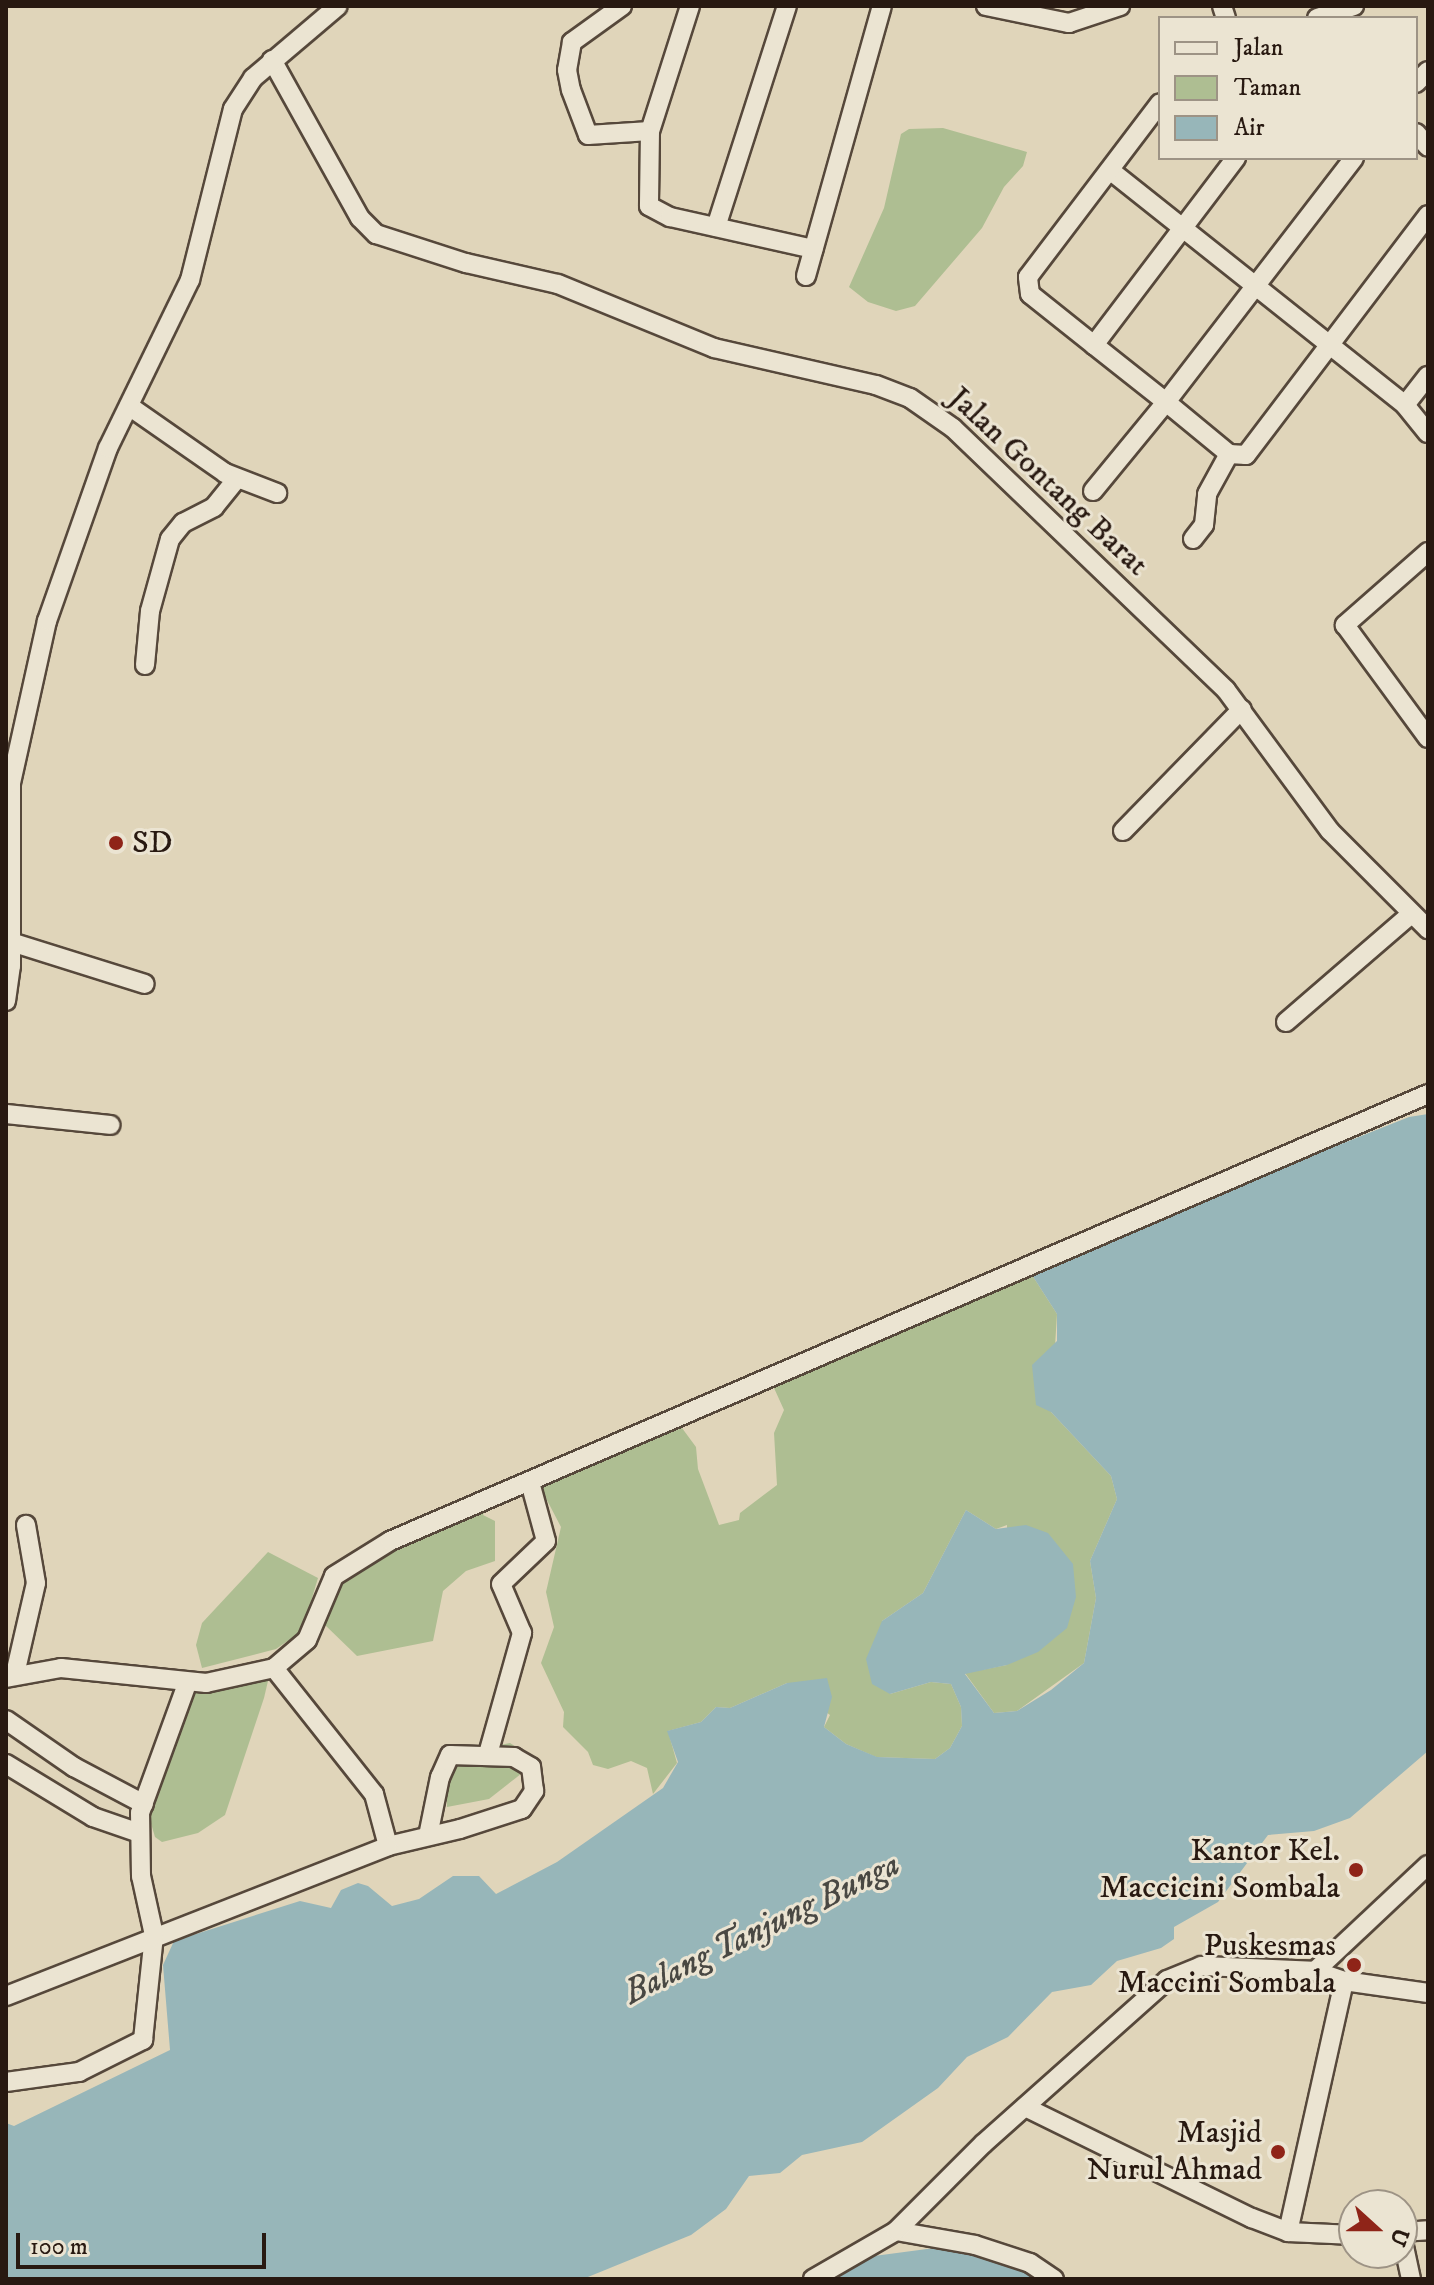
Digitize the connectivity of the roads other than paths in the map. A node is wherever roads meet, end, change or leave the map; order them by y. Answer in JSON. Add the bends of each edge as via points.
{"nodes":[{"id":1,"x":338,"y":6,"type":"edge"},
{"id":2,"x":622,"y":6,"type":"edge"},
{"id":3,"x":690,"y":6,"type":"edge"},
{"id":4,"x":787,"y":6,"type":"edge"},
{"id":5,"x":882,"y":6,"type":"edge"},
{"id":6,"x":986,"y":6,"type":"edge"},
{"id":7,"x":1120,"y":6,"type":"edge"},
{"id":8,"x":1354,"y":6,"type":"edge"},
{"id":9,"x":1027,"y":11,"type":"edge"},
{"id":10,"x":1325,"y":14,"type":"edge"},
{"id":11,"x":272,"y":60,"type":"junction"},
{"id":12,"x":1158,"y":106,"type":"edge"},
{"id":13,"x":650,"y":131,"type":"junction"},
{"id":14,"x":1235,"y":160,"type":"edge"},
{"id":15,"x":1352,"y":160,"type":"edge"},
{"id":16,"x":1111,"y":171,"type":"junction"},
{"id":17,"x":1428,"y":215,"type":"edge"},
{"id":18,"x":716,"y":227,"type":"junction"},
{"id":19,"x":1184,"y":229,"type":"junction"},
{"id":20,"x":813,"y":249,"type":"junction"},
{"id":21,"x":806,"y":276,"type":"dead end"},
{"id":22,"x":1256,"y":287,"type":"junction"},
{"id":23,"x":1333,"y":344,"type":"junction"},
{"id":24,"x":1094,"y":345,"type":"junction"},
{"id":25,"x":1428,"y":376,"type":"edge"},
{"id":26,"x":1166,"y":402,"type":"junction"},
{"id":27,"x":1405,"y":405,"type":"junction"},
{"id":28,"x":129,"y":406,"type":"junction"},
{"id":29,"x":1428,"y":433,"type":"edge"},
{"id":30,"x":1229,"y":454,"type":"junction"},
{"id":31,"x":237,"y":479,"type":"junction"},
{"id":32,"x":1093,"y":491,"type":"dead end"},
{"id":33,"x":277,"y":493,"type":"dead end"},
{"id":34,"x":1193,"y":539,"type":"dead end"},
{"id":35,"x":1428,"y":552,"type":"edge"},
{"id":36,"x":145,"y":665,"type":"dead end"},
{"id":37,"x":1242,"y":709,"type":"junction"},
{"id":38,"x":1426,"y":730,"type":"edge"},
{"id":39,"x":1123,"y":831,"type":"dead end"},
{"id":40,"x":1410,"y":915,"type":"junction"},
{"id":41,"x":1428,"y":929,"type":"edge"},
{"id":42,"x":11,"y":942,"type":"junction"},
{"id":43,"x":145,"y":984,"type":"dead end"},
{"id":44,"x":6,"y":1001,"type":"edge"},
{"id":45,"x":1286,"y":1022,"type":"dead end"},
{"id":46,"x":1428,"y":1094,"type":"edge"},
{"id":47,"x":6,"y":1114,"type":"edge"},
{"id":48,"x":110,"y":1125,"type":"dead end"},
{"id":49,"x":530,"y":1482,"type":"junction"},
{"id":50,"x":26,"y":1525,"type":"dead end"},
{"id":51,"x":274,"y":1668,"type":"junction"},
{"id":52,"x":10,"y":1676,"type":"edge"},
{"id":53,"x":187,"y":1684,"type":"junction"},
{"id":54,"x":6,"y":1720,"type":"edge"},
{"id":55,"x":488,"y":1754,"type":"junction"},
{"id":56,"x":6,"y":1764,"type":"edge"},
{"id":57,"x":144,"y":1804,"type":"junction"},
{"id":58,"x":139,"y":1833,"type":"junction"},
{"id":59,"x":428,"y":1836,"type":"junction"},
{"id":60,"x":388,"y":1846,"type":"junction"},
{"id":61,"x":1428,"y":1865,"type":"edge"},
{"id":62,"x":154,"y":1935,"type":"junction"},
{"id":63,"x":1315,"y":1971,"type":"junction"},
{"id":64,"x":1344,"y":1981,"type":"junction"},
{"id":65,"x":1428,"y":1993,"type":"edge"},
{"id":66,"x":6,"y":1996,"type":"edge"},
{"id":67,"x":6,"y":2082,"type":"edge"},
{"id":68,"x":1025,"y":2107,"type":"junction"},
{"id":69,"x":896,"y":2231,"type":"junction"},
{"id":70,"x":1288,"y":2232,"type":"junction"},
{"id":71,"x":1338,"y":2234,"type":"edge"},
{"id":72,"x":813,"y":2279,"type":"edge"},
{"id":73,"x":1054,"y":2279,"type":"edge"}],
"edges":[{"from":1,"to":11,"type":"street"},
{"from":2,"to":13,"type":"street","via":[[572,42],[567,70],[571,90],[588,135]]},
{"from":3,"to":13,"type":"street"},
{"from":4,"to":18,"type":"street"},
{"from":5,"to":20,"type":"street"},
{"from":6,"to":9,"type":"street"},
{"from":7,"to":9,"type":"street","via":[[1069,23]]},
{"from":8,"to":10,"type":"street"},
{"from":11,"to":28,"type":"street","via":[[233,109],[190,280]]},
{"from":11,"to":37,"type":"street","name":"Jalan Gontang Barat","via":[[360,218],[376,234],[466,263],[558,284],[714,348],[910,398],[953,428]]},
{"from":12,"to":16,"type":"street"},
{"from":13,"to":18,"type":"street","via":[[649,206],[670,217]]},
{"from":14,"to":19,"type":"street"},
{"from":15,"to":22,"type":"street"},
{"from":16,"to":19,"type":"street"},
{"from":16,"to":24,"type":"street","via":[[1027,284],[1037,301]]},
{"from":17,"to":23,"type":"street"},
{"from":18,"to":20,"type":"street"},
{"from":19,"to":22,"type":"street"},
{"from":19,"to":24,"type":"street"},
{"from":20,"to":21,"type":"street"},
{"from":22,"to":23,"type":"street"},
{"from":22,"to":26,"type":"street"},
{"from":23,"to":27,"type":"street"},
{"from":23,"to":30,"type":"street","via":[[1246,455]]},
{"from":24,"to":26,"type":"street"},
{"from":25,"to":27,"type":"street"},
{"from":26,"to":30,"type":"street"},
{"from":26,"to":32,"type":"street"},
{"from":27,"to":29,"type":"street"},
{"from":28,"to":31,"type":"street"},
{"from":28,"to":42,"type":"street","via":[[108,448],[47,621],[18,746],[10,816]]},
{"from":30,"to":34,"type":"street","via":[[1207,494],[1204,525]]},
{"from":31,"to":33,"type":"street"},
{"from":31,"to":36,"type":"street","via":[[214,507],[183,523],[170,539],[150,611]]},
{"from":35,"to":38,"type":"street","via":[[1345,625]]},
{"from":37,"to":39,"type":"street"},
{"from":37,"to":40,"type":"street","name":"Jalan Gontang Barat","via":[[1330,831]]},
{"from":40,"to":41,"type":"street","name":"Jalan Gontang Barat"},
{"from":40,"to":45,"type":"street"},
{"from":42,"to":43,"type":"street"},
{"from":42,"to":44,"type":"street"},
{"from":46,"to":49,"type":"street","via":[[1302,1144]]},
{"from":47,"to":48,"type":"street"},
{"from":49,"to":51,"type":"street","via":[[348,1562],[334,1576],[299,1652]]},
{"from":49,"to":55,"type":"street","via":[[546,1541],[501,1584],[522,1633]]},
{"from":50,"to":52,"type":"street","via":[[36,1583]]},
{"from":51,"to":53,"type":"street"},
{"from":51,"to":60,"type":"street","via":[[374,1794]]},
{"from":52,"to":53,"type":"street","via":[[61,1668]]},
{"from":53,"to":57,"type":"street"},
{"from":54,"to":57,"type":"street","via":[[74,1767]]},
{"from":55,"to":59,"type":"street","via":[[446,1759]]},
{"from":55,"to":59,"type":"street","via":[[514,1757],[531,1767],[535,1782],[527,1805],[504,1817]]},
{"from":56,"to":58,"type":"street","via":[[93,1817]]},
{"from":57,"to":58,"type":"street"},
{"from":58,"to":62,"type":"street","via":[[141,1876]]},
{"from":59,"to":60,"type":"street"},
{"from":60,"to":62,"type":"street"},
{"from":61,"to":63,"type":"street"},
{"from":62,"to":66,"type":"street"},
{"from":62,"to":67,"type":"street","via":[[143,2040],[79,2072]]},
{"from":63,"to":64,"type":"street"},
{"from":63,"to":68,"type":"street","via":[[1201,1966],[1185,1970],[1117,2020]]},
{"from":64,"to":65,"type":"street"},
{"from":64,"to":70,"type":"street"},
{"from":68,"to":69,"type":"street"},
{"from":68,"to":70,"type":"street"},
{"from":69,"to":72,"type":"street"},
{"from":69,"to":73,"type":"street","via":[[975,2245],[1030,2263]]},
{"from":70,"to":71,"type":"street"}]}
